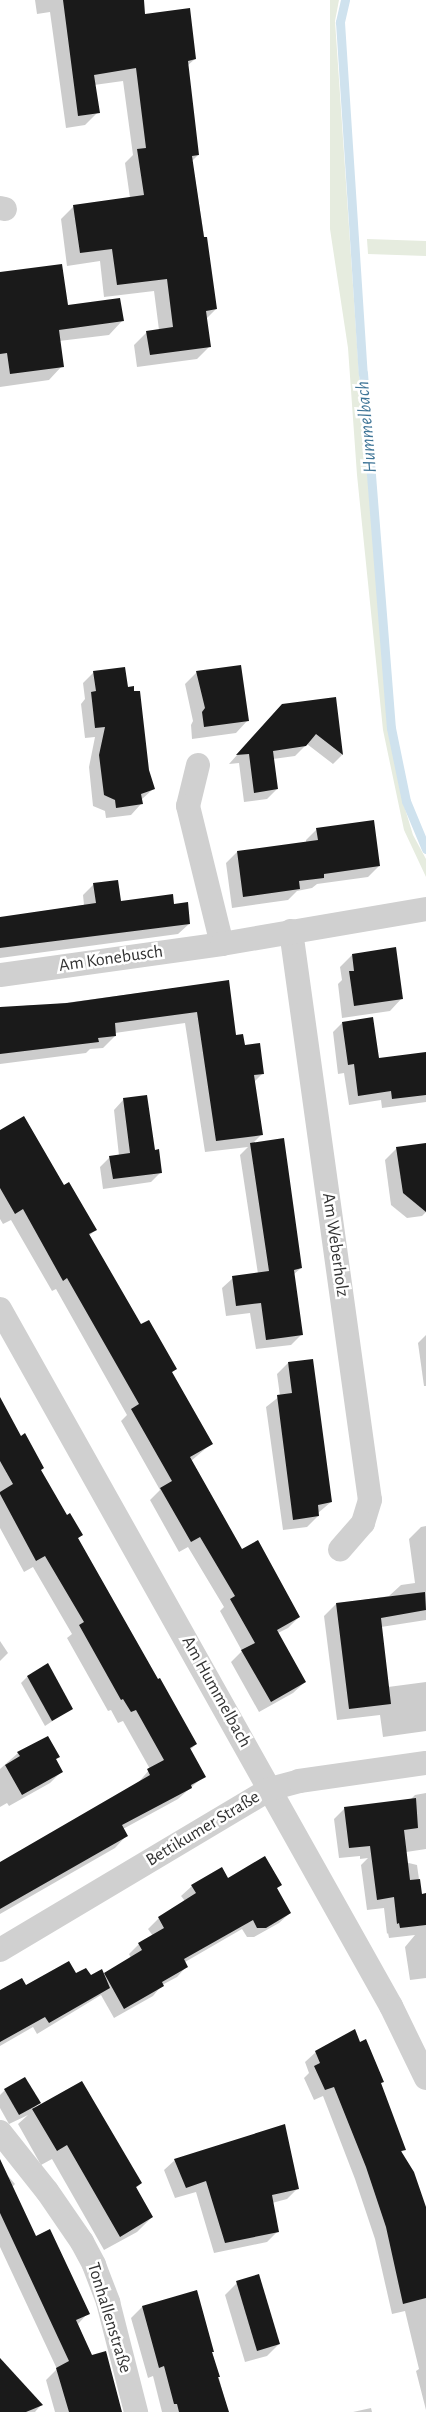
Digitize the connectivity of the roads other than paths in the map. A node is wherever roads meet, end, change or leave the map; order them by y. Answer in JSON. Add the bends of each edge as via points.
{"nodes":[{"id":1,"x":198,"y":765,"type":"dead end"},
{"id":2,"x":426,"y":909,"type":"edge"},
{"id":3,"x":291,"y":931,"type":"junction"},
{"id":4,"x":222,"y":944,"type":"junction"},
{"id":5,"x":0,"y":975,"type":"edge"},
{"id":6,"x":0,"y":1309,"type":"edge"},
{"id":7,"x":340,"y":1549,"type":"dead end"},
{"id":8,"x":426,"y":1763,"type":"edge"},
{"id":9,"x":270,"y":1789,"type":"junction"},
{"id":10,"x":0,"y":1950,"type":"edge"},
{"id":11,"x":426,"y":2078,"type":"edge"},
{"id":12,"x":0,"y":2132,"type":"edge"},
{"id":13,"x":136,"y":2412,"type":"edge"}],
"edges":[{"from":1,"to":4,"type":"street","via":[[188,806]]},
{"from":2,"to":3,"type":"street","name":"Am Konebusch"},
{"from":3,"to":4,"type":"street","name":"Am Konebusch"},
{"from":3,"to":7,"type":"street","name":"Am Weberholz","via":[[370,1500],[363,1523]]},
{"from":4,"to":5,"type":"street","name":"Am Konebusch"},
{"from":6,"to":9,"type":"street","name":"Am Hummelbach"},
{"from":8,"to":9,"type":"street","name":"Bettikumer Straße","via":[[299,1781]]},
{"from":9,"to":10,"type":"street","name":"Bettikumer Straße"},
{"from":9,"to":11,"type":"street","name":"Am Hummelbach","via":[[391,2006]]},
{"from":12,"to":13,"type":"street","name":"Tonhallenstraße","via":[[47,2191],[94,2265],[108,2302]]}]}
